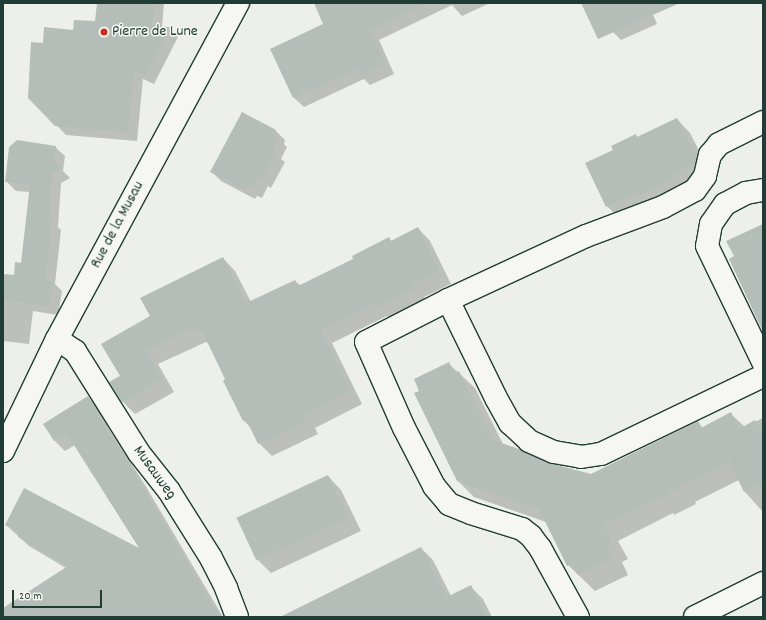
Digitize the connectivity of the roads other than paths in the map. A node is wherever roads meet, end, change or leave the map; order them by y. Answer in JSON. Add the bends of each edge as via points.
{"nodes":[{"id":1,"x":238,"y":3,"type":"edge"},
{"id":2,"x":763,"y":122,"type":"edge"},
{"id":3,"x":763,"y":190,"type":"edge"},
{"id":4,"x":448,"y":300,"type":"junction"},
{"id":5,"x":57,"y":339,"type":"junction"},
{"id":6,"x":763,"y":362,"type":"edge"},
{"id":7,"x":763,"y":376,"type":"edge"},
{"id":8,"x":3,"y":451,"type":"edge"},
{"id":9,"x":763,"y":583,"type":"edge"},
{"id":10,"x":236,"y":617,"type":"edge"},
{"id":11,"x":578,"y":617,"type":"edge"},
{"id":12,"x":695,"y":617,"type":"edge"}],
"edges":[{"from":1,"to":5,"type":"street","name":"Rue de la Musau"},
{"from":2,"to":4,"type":"street","via":[[719,144],[710,155],[706,176],[695,190],[663,207],[586,236]]},
{"from":3,"to":6,"type":"street","via":[[746,193],[725,204],[711,224],[707,246]]},
{"from":4,"to":7,"type":"street","via":[[510,423],[529,441],[554,452],[581,457],[601,454]]},
{"from":4,"to":11,"type":"street","via":[[366,342],[404,428],[434,486],[449,504],[522,529],[530,536],[540,548]]},
{"from":5,"to":8,"type":"street","name":"Rue de la Musau"},
{"from":5,"to":10,"type":"street","name":"Musauweg","via":[[75,351],[139,453],[169,491],[211,558],[226,588]]},
{"from":9,"to":12,"type":"street"}]}
